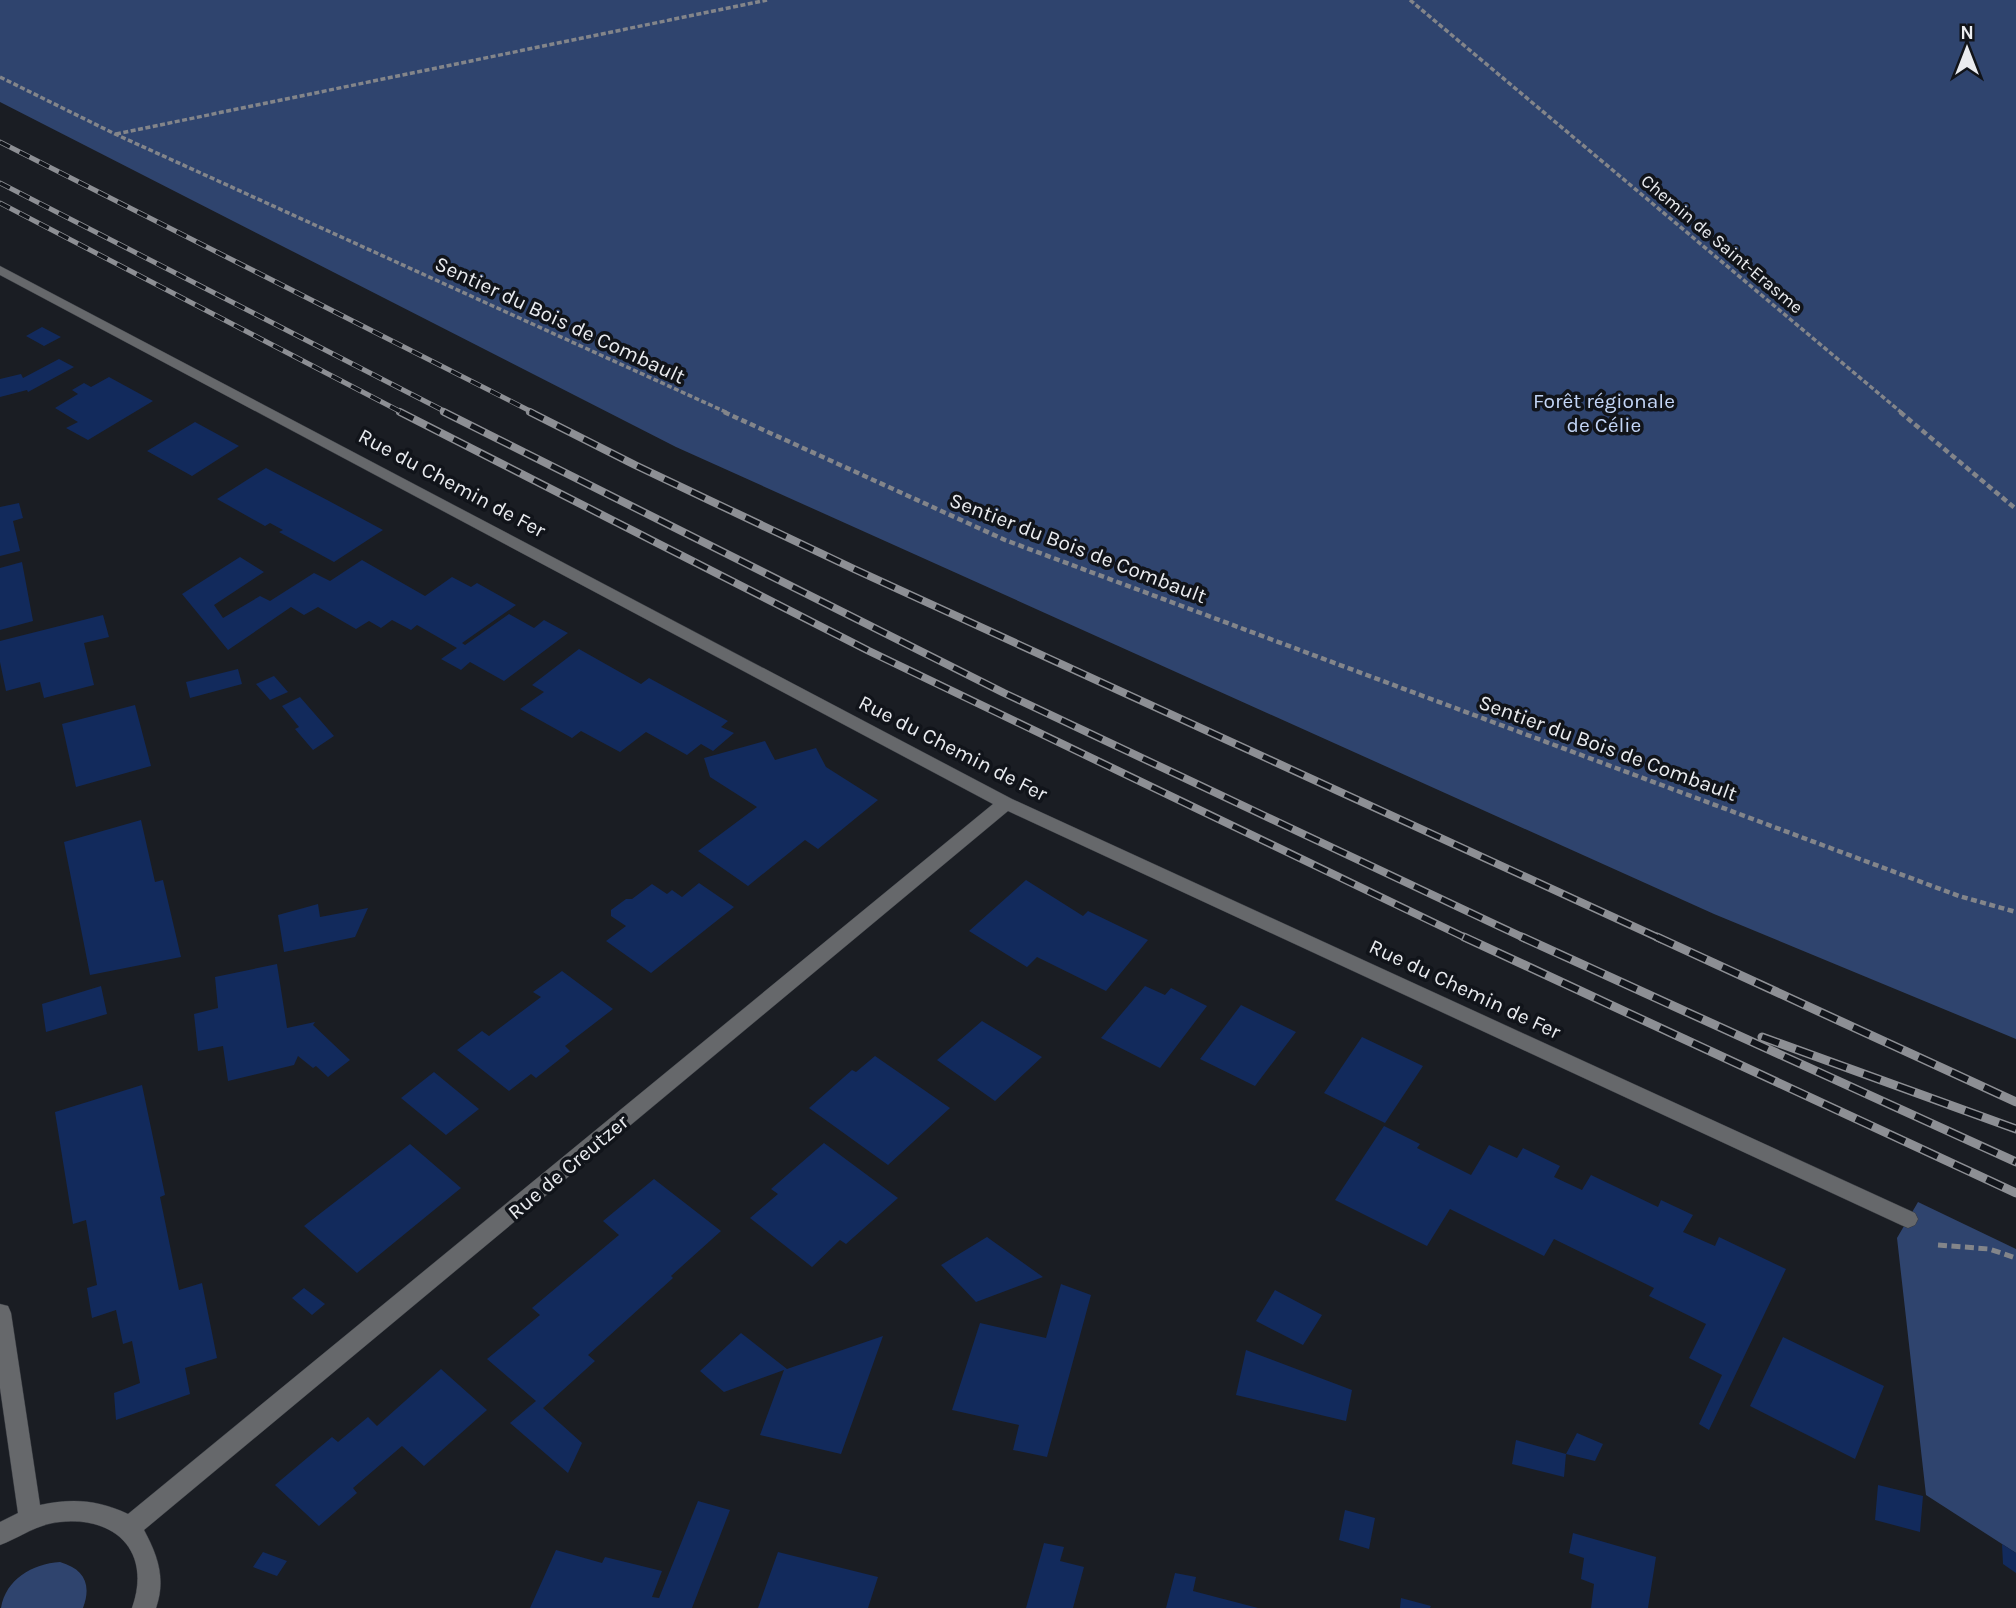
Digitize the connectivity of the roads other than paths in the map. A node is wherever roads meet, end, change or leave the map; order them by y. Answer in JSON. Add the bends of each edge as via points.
{"nodes":[{"id":1,"x":0,"y":270,"type":"edge"},
{"id":2,"x":1006,"y":803,"type":"junction"},
{"id":3,"x":1908,"y":1219,"type":"road end"},
{"id":4,"x":0,"y":1313,"type":"edge"},
{"id":5,"x":30,"y":1518,"type":"junction"},
{"id":6,"x":128,"y":1528,"type":"junction"},
{"id":7,"x":0,"y":1534,"type":"edge"},
{"id":8,"x":144,"y":1608,"type":"edge"}],
"edges":[{"from":1,"to":2,"type":"street","name":"Rue du Chemin de Fer"},
{"from":2,"to":3,"type":"street","name":"Rue du Chemin de Fer"},
{"from":2,"to":6,"type":"street","name":"Rue de Creutzer"},
{"from":4,"to":5,"type":"street"},
{"from":5,"to":6,"type":"street","via":[[82,1510],[107,1514]]},
{"from":5,"to":7,"type":"street"},
{"from":6,"to":8,"type":"street","via":[[142,1545],[150,1569]]}]}
